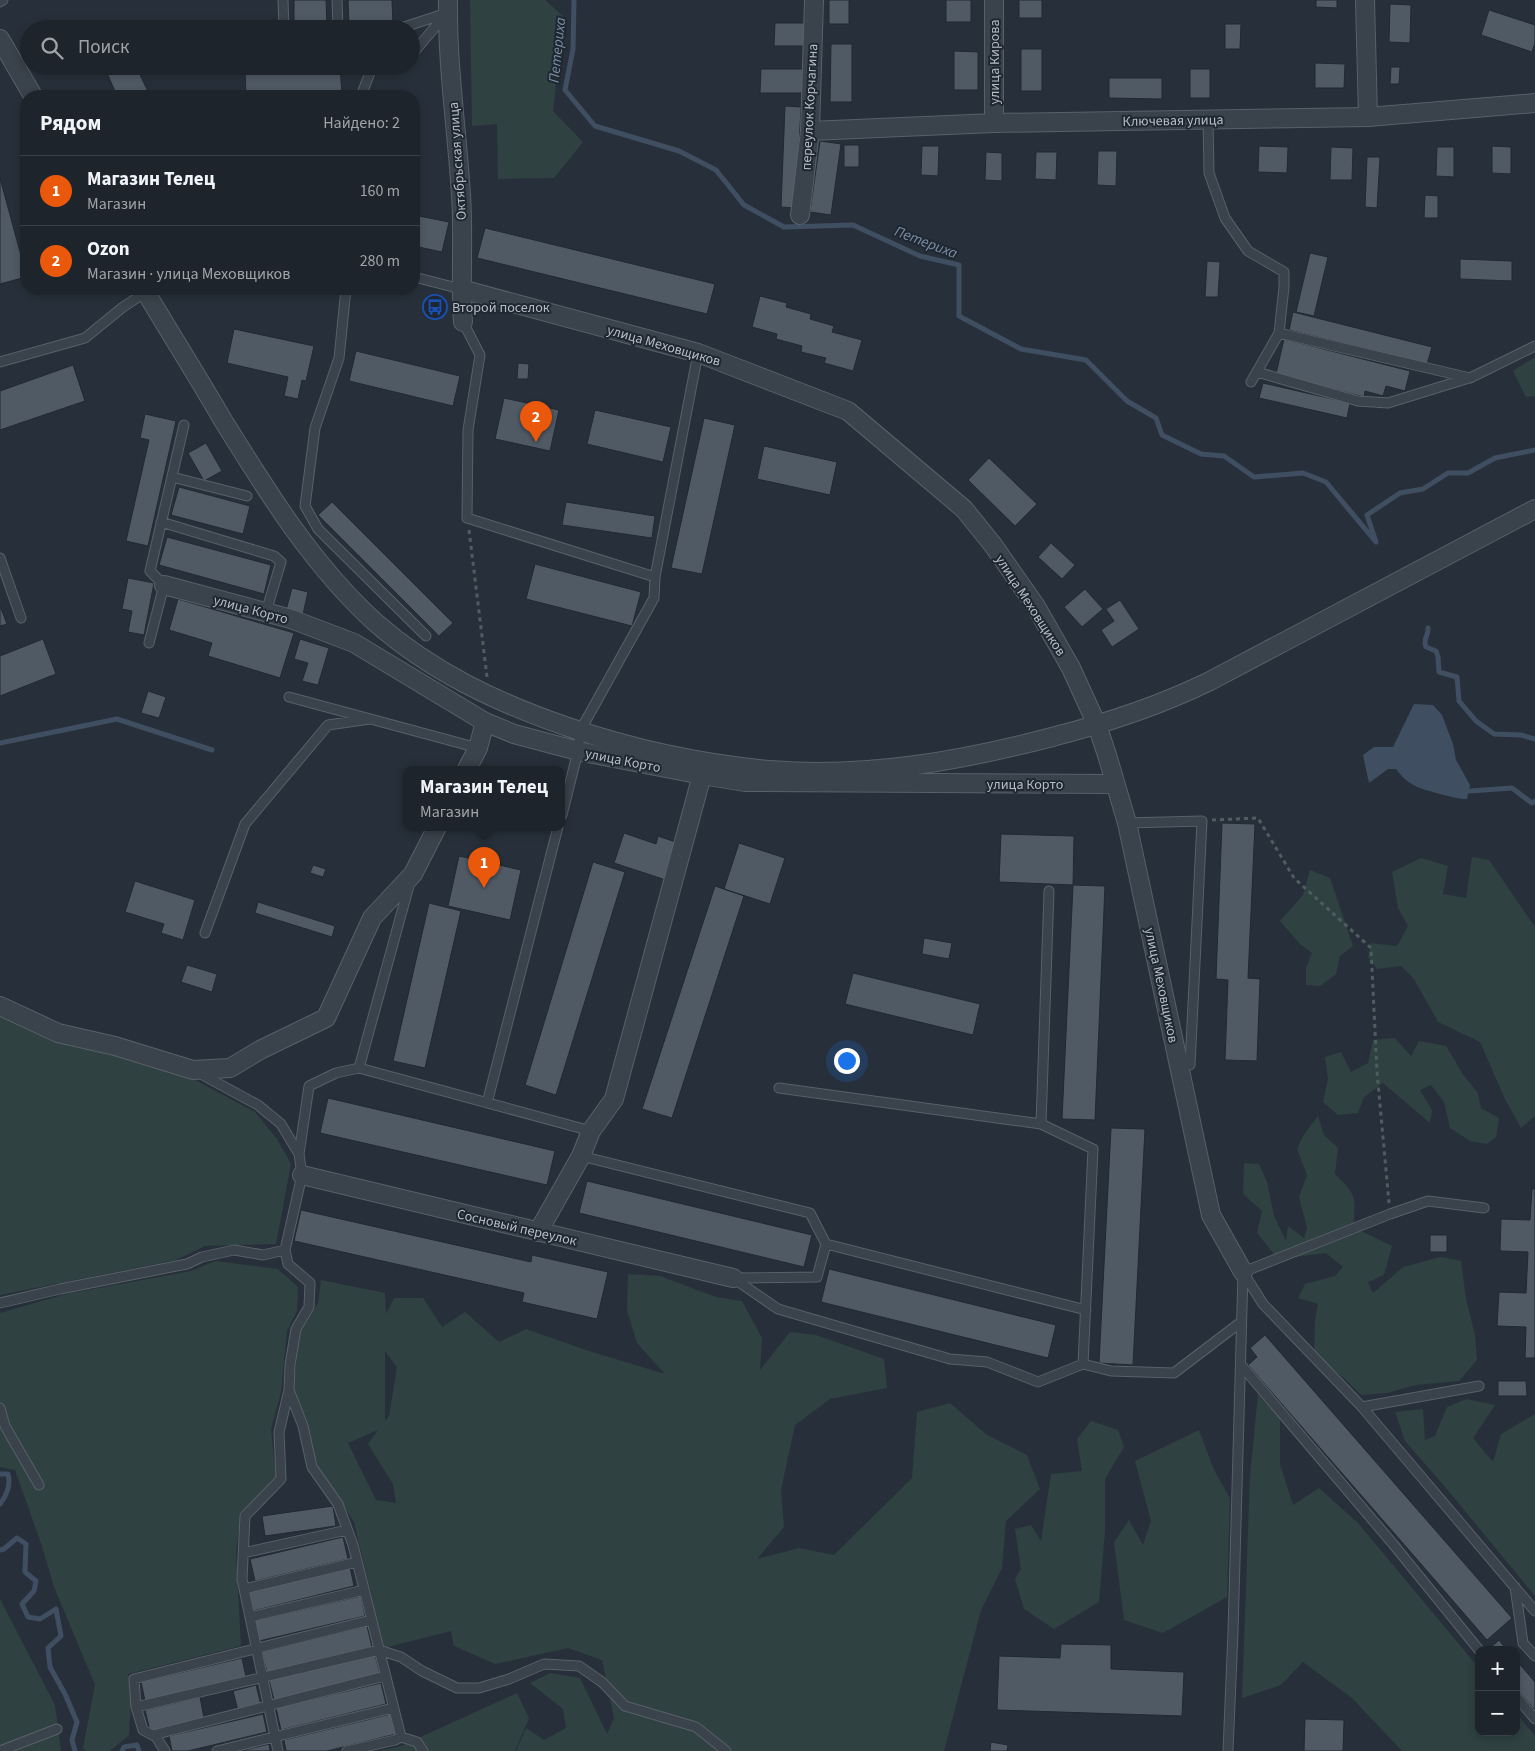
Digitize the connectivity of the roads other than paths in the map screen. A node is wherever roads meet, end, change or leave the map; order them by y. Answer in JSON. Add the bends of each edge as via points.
{"nodes":[{"id":1,"x":283,"y":0,"type":"edge"},
{"id":2,"x":337,"y":0,"type":"edge"},
{"id":3,"x":814,"y":0,"type":"edge"},
{"id":4,"x":994,"y":0,"type":"edge"},
{"id":5,"x":1365,"y":0,"type":"edge"},
{"id":6,"x":448,"y":6,"type":"edge"},
{"id":7,"x":284,"y":20,"type":"edge"},
{"id":8,"x":338,"y":20,"type":"edge"},
{"id":9,"x":418,"y":20,"type":"edge"},
{"id":10,"x":0,"y":40,"type":"edge"},
{"id":11,"x":420,"y":44,"type":"edge"},
{"id":12,"x":20,"y":74,"type":"edge"},
{"id":13,"x":21,"y":75,"type":"edge"},
{"id":14,"x":368,"y":75,"type":"edge"},
{"id":15,"x":29,"y":90,"type":"edge"},
{"id":16,"x":363,"y":90,"type":"edge"},
{"id":17,"x":1535,"y":103,"type":"edge"},
{"id":18,"x":1368,"y":117,"type":"junction"},
{"id":19,"x":1208,"y":120,"type":"junction"},
{"id":20,"x":994,"y":123,"type":"junction"},
{"id":21,"x":810,"y":131,"type":"junction"},
{"id":22,"x":800,"y":214,"type":"dead end"},
{"id":23,"x":420,"y":279,"type":"edge"},
{"id":24,"x":461,"y":289,"type":"junction"},
{"id":25,"x":140,"y":295,"type":"edge"},
{"id":26,"x":150,"y":295,"type":"edge"},
{"id":27,"x":345,"y":295,"type":"edge"},
{"id":28,"x":463,"y":322,"type":"joint"},
{"id":29,"x":1279,"y":333,"type":"junction"},
{"id":30,"x":1535,"y":346,"type":"edge"},
{"id":31,"x":698,"y":353,"type":"junction"},
{"id":32,"x":0,"y":362,"type":"edge"},
{"id":33,"x":1257,"y":372,"type":"junction"},
{"id":34,"x":1470,"y":378,"type":"junction"},
{"id":35,"x":1251,"y":382,"type":"dead end"},
{"id":36,"x":184,"y":426,"type":"dead end"},
{"id":37,"x":172,"y":477,"type":"junction"},
{"id":38,"x":247,"y":496,"type":"dead end"},
{"id":39,"x":1535,"y":509,"type":"edge"},
{"id":40,"x":161,"y":522,"type":"junction"},
{"id":41,"x":0,"y":558,"type":"edge"},
{"id":42,"x":655,"y":577,"type":"junction"},
{"id":43,"x":164,"y":585,"type":"junction"},
{"id":44,"x":266,"y":612,"type":"junction"},
{"id":45,"x":21,"y":618,"type":"dead end"},
{"id":46,"x":426,"y":636,"type":"dead end"},
{"id":47,"x":149,"y":643,"type":"dead end"},
{"id":48,"x":290,"y":697,"type":"dead end"},
{"id":49,"x":370,"y":719,"type":"junction"},
{"id":50,"x":485,"y":722,"type":"junction"},
{"id":51,"x":1097,"y":725,"type":"junction"},
{"id":52,"x":580,"y":731,"type":"junction"},
{"id":53,"x":478,"y":748,"type":"junction"},
{"id":54,"x":578,"y":750,"type":"junction"},
{"id":55,"x":469,"y":766,"type":"edge"},
{"id":56,"x":702,"y":776,"type":"junction"},
{"id":57,"x":1115,"y":784,"type":"junction"},
{"id":58,"x":565,"y":802,"type":"edge"},
{"id":59,"x":1127,"y":823,"type":"junction"},
{"id":60,"x":435,"y":831,"type":"edge"},
{"id":61,"x":557,"y":831,"type":"edge"},
{"id":62,"x":413,"y":874,"type":"junction"},
{"id":63,"x":1049,"y":891,"type":"dead end"},
{"id":64,"x":205,"y":933,"type":"dead end"},
{"id":65,"x":0,"y":1006,"type":"edge"},
{"id":66,"x":1190,"y":1065,"type":"dead end"},
{"id":67,"x":360,"y":1068,"type":"junction"},
{"id":68,"x":194,"y":1070,"type":"junction"},
{"id":69,"x":779,"y":1088,"type":"dead end"},
{"id":70,"x":487,"y":1104,"type":"junction"},
{"id":71,"x":1041,"y":1124,"type":"junction"},
{"id":72,"x":591,"y":1131,"type":"junction"},
{"id":73,"x":299,"y":1154,"type":"junction"},
{"id":74,"x":581,"y":1156,"type":"junction"},
{"id":75,"x":302,"y":1175,"type":"junction"},
{"id":76,"x":1484,"y":1208,"type":"dead end"},
{"id":77,"x":538,"y":1232,"type":"junction"},
{"id":78,"x":826,"y":1244,"type":"junction"},
{"id":79,"x":286,"y":1250,"type":"junction"},
{"id":80,"x":1243,"y":1272,"type":"junction"},
{"id":81,"x":733,"y":1278,"type":"junction"},
{"id":82,"x":0,"y":1304,"type":"edge"},
{"id":83,"x":1086,"y":1310,"type":"junction"},
{"id":84,"x":1241,"y":1322,"type":"junction"},
{"id":85,"x":1083,"y":1364,"type":"junction"},
{"id":86,"x":1241,"y":1365,"type":"junction"},
{"id":87,"x":1479,"y":1386,"type":"dead end"},
{"id":88,"x":289,"y":1390,"type":"junction"},
{"id":89,"x":1362,"y":1406,"type":"junction"},
{"id":90,"x":0,"y":1408,"type":"edge"},
{"id":91,"x":39,"y":1485,"type":"dead end"},
{"id":92,"x":347,"y":1530,"type":"junction"},
{"id":93,"x":243,"y":1553,"type":"junction"},
{"id":94,"x":357,"y":1562,"type":"junction"},
{"id":95,"x":1515,"y":1587,"type":"junction"},
{"id":96,"x":244,"y":1589,"type":"junction"},
{"id":97,"x":364,"y":1590,"type":"junction"},
{"id":98,"x":1535,"y":1611,"type":"edge"},
{"id":99,"x":250,"y":1617,"type":"junction"},
{"id":100,"x":372,"y":1620,"type":"junction"},
{"id":101,"x":1476,"y":1646,"type":"edge"},
{"id":102,"x":256,"y":1648,"type":"junction"},
{"id":103,"x":379,"y":1650,"type":"junction"},
{"id":104,"x":1535,"y":1656,"type":"edge"},
{"id":105,"x":385,"y":1676,"type":"junction"},
{"id":106,"x":262,"y":1677,"type":"junction"},
{"id":107,"x":1520,"y":1701,"type":"edge"},
{"id":108,"x":268,"y":1706,"type":"junction"},
{"id":109,"x":136,"y":1707,"type":"junction"},
{"id":110,"x":393,"y":1708,"type":"junction"},
{"id":111,"x":1535,"y":1719,"type":"edge"},
{"id":112,"x":57,"y":1729,"type":"dead end"},
{"id":113,"x":153,"y":1735,"type":"junction"},
{"id":114,"x":275,"y":1737,"type":"junction"},
{"id":115,"x":401,"y":1737,"type":"junction"},
{"id":116,"x":0,"y":1751,"type":"edge"},
{"id":117,"x":165,"y":1751,"type":"edge"},
{"id":118,"x":217,"y":1751,"type":"edge"},
{"id":119,"x":278,"y":1751,"type":"edge"},
{"id":120,"x":346,"y":1751,"type":"edge"},
{"id":121,"x":423,"y":1751,"type":"edge"},
{"id":122,"x":726,"y":1751,"type":"edge"},
{"id":123,"x":1228,"y":1751,"type":"edge"}],
"edges":[{"from":1,"to":7,"type":"lane"},
{"from":2,"to":8,"type":"lane"},
{"from":3,"to":21,"type":"street","name":"переулок Корчагина"},
{"from":4,"to":20,"type":"street","name":"улица Кирова"},
{"from":5,"to":18,"type":"street"},
{"from":6,"to":9,"type":"lane"},
{"from":6,"to":11,"type":"lane"},
{"from":6,"to":24,"type":"street","name":"Октябрьская улица","via":[[462,197]]},
{"from":10,"to":12,"type":"street"},
{"from":13,"to":15,"type":"street"},
{"from":14,"to":16,"type":"lane"},
{"from":17,"to":18,"type":"street","name":"Ключевая улица"},
{"from":18,"to":19,"type":"street","name":"Ключевая улица"},
{"from":19,"to":20,"type":"street","name":"Ключевая улица"},
{"from":19,"to":29,"type":"lane","via":[[1209,173],[1225,218],[1248,250],[1284,272]]},
{"from":20,"to":21,"type":"street","name":"Ключевая улица"},
{"from":21,"to":22,"type":"street","name":"переулок Корчагина"},
{"from":23,"to":24,"type":"lane"},
{"from":24,"to":28,"type":"street","name":"Октябрьская улица"},
{"from":24,"to":31,"type":"street","name":"улица Меховщиков"},
{"from":25,"to":32,"type":"lane","via":[[85,338]]},
{"from":26,"to":52,"type":"street","via":[[254,470],[303,542],[326,571],[377,623],[462,684],[516,709]]},
{"from":27,"to":46,"type":"lane","via":[[339,358],[315,428],[305,506],[318,529]]},
{"from":28,"to":42,"type":"lane","via":[[480,355],[468,430],[467,518]]},
{"from":29,"to":33,"type":"lane"},
{"from":29,"to":34,"type":"lane"},
{"from":30,"to":34,"type":"lane"},
{"from":31,"to":42,"type":"lane"},
{"from":31,"to":51,"type":"street","name":"улица Меховщиков","via":[[848,411],[964,509],[1035,606],[1071,668]]},
{"from":33,"to":34,"type":"lane","via":[[1358,401],[1388,403]]},
{"from":33,"to":35,"type":"lane"},
{"from":36,"to":37,"type":"lane"},
{"from":37,"to":38,"type":"lane"},
{"from":37,"to":40,"type":"lane"},
{"from":39,"to":51,"type":"street","via":[[1210,681],[1154,706]]},
{"from":40,"to":43,"type":"lane","via":[[150,571]]},
{"from":40,"to":44,"type":"lane","via":[[274,556],[281,562]]},
{"from":41,"to":45,"type":"lane"},
{"from":42,"to":52,"type":"lane","via":[[654,598]]},
{"from":43,"to":44,"type":"street","name":"улица Корто"},
{"from":43,"to":47,"type":"lane"},
{"from":44,"to":50,"type":"street","name":"улица Корто","via":[[354,643]]},
{"from":48,"to":49,"type":"lane"},
{"from":49,"to":53,"type":"lane"},
{"from":49,"to":64,"type":"lane","via":[[328,725],[245,824]]},
{"from":50,"to":53,"type":"street"},
{"from":50,"to":54,"type":"street","name":"улица Корто","via":[[514,734]]},
{"from":51,"to":52,"type":"street","via":[[1020,746],[931,763],[818,771],[731,765],[648,751]]},
{"from":51,"to":57,"type":"street","name":"улица Меховщиков"},
{"from":52,"to":54,"type":"lane"},
{"from":53,"to":55,"type":"street"},
{"from":54,"to":56,"type":"street","name":"улица Корто"},
{"from":54,"to":58,"type":"lane"},
{"from":56,"to":57,"type":"street","name":"улица Корто","via":[[745,782]]},
{"from":56,"to":72,"type":"street","via":[[614,1099]]},
{"from":57,"to":59,"type":"street","name":"улица Меховщиков"},
{"from":59,"to":66,"type":"lane","via":[[1202,821]]},
{"from":59,"to":80,"type":"street","name":"улица Меховщиков","via":[[1211,1215]]},
{"from":60,"to":62,"type":"street"},
{"from":61,"to":70,"type":"lane"},
{"from":62,"to":67,"type":"lane"},
{"from":62,"to":68,"type":"street","via":[[372,918],[326,1018],[230,1068]]},
{"from":63,"to":71,"type":"lane"},
{"from":65,"to":68,"type":"street","via":[[58,1033]]},
{"from":67,"to":70,"type":"lane"},
{"from":67,"to":73,"type":"lane","via":[[336,1073],[309,1086]]},
{"from":68,"to":73,"type":"lane","via":[[258,1105],[281,1124]]},
{"from":69,"to":71,"type":"lane"},
{"from":70,"to":72,"type":"lane"},
{"from":71,"to":83,"type":"lane","via":[[1093,1149]]},
{"from":72,"to":74,"type":"street"},
{"from":73,"to":75,"type":"lane"},
{"from":74,"to":77,"type":"street"},
{"from":74,"to":78,"type":"lane","via":[[810,1212]]},
{"from":75,"to":77,"type":"street","name":"Сосновый переулок"},
{"from":75,"to":79,"type":"lane"},
{"from":76,"to":80,"type":"lane","via":[[1428,1201]]},
{"from":77,"to":81,"type":"street","name":"Сосновый переулок"},
{"from":78,"to":81,"type":"lane","via":[[817,1277]]},
{"from":78,"to":83,"type":"lane"},
{"from":79,"to":82,"type":"lane","via":[[263,1255],[234,1250],[187,1264]]},
{"from":79,"to":88,"type":"lane","via":[[288,1264],[310,1283],[309,1307],[296,1330]]},
{"from":80,"to":84,"type":"lane"},
{"from":80,"to":89,"type":"lane","via":[[1263,1304]]},
{"from":81,"to":85,"type":"lane","via":[[778,1308],[950,1359],[987,1362],[1038,1382]]},
{"from":83,"to":85,"type":"lane"},
{"from":84,"to":85,"type":"lane","via":[[1174,1373],[1112,1371]]},
{"from":84,"to":86,"type":"lane"},
{"from":86,"to":101,"type":"lane"},
{"from":86,"to":123,"type":"lane"},
{"from":87,"to":89,"type":"lane"},
{"from":88,"to":92,"type":"lane","via":[[303,1426],[312,1467],[338,1504]]},
{"from":88,"to":93,"type":"lane","via":[[279,1432],[280,1479],[246,1516]]},
{"from":89,"to":95,"type":"lane"},
{"from":90,"to":91,"type":"lane","via":[[5,1426]]},
{"from":92,"to":93,"type":"lane"},
{"from":92,"to":94,"type":"lane"},
{"from":93,"to":96,"type":"lane"},
{"from":94,"to":96,"type":"lane"},
{"from":94,"to":97,"type":"lane"},
{"from":95,"to":98,"type":"lane"},
{"from":95,"to":104,"type":"lane","via":[[1523,1643]]},
{"from":96,"to":99,"type":"lane"},
{"from":97,"to":99,"type":"lane"},
{"from":97,"to":100,"type":"lane"},
{"from":99,"to":102,"type":"lane"},
{"from":100,"to":102,"type":"lane"},
{"from":100,"to":103,"type":"lane"},
{"from":102,"to":106,"type":"lane"},
{"from":102,"to":109,"type":"lane","via":[[134,1679]]},
{"from":103,"to":105,"type":"lane"},
{"from":103,"to":106,"type":"lane"},
{"from":103,"to":122,"type":"lane","via":[[401,1656],[422,1671],[457,1688],[478,1688],[544,1664],[579,1666],[602,1682],[625,1706],[696,1727]]},
{"from":105,"to":108,"type":"lane"},
{"from":105,"to":110,"type":"lane"},
{"from":106,"to":108,"type":"lane"},
{"from":106,"to":109,"type":"lane"},
{"from":107,"to":111,"type":"lane"},
{"from":108,"to":113,"type":"lane"},
{"from":108,"to":114,"type":"lane"},
{"from":109,"to":113,"type":"lane","via":[[143,1730]]},
{"from":110,"to":114,"type":"lane"},
{"from":110,"to":115,"type":"lane"},
{"from":112,"to":116,"type":"lane"},
{"from":113,"to":117,"type":"lane"},
{"from":114,"to":118,"type":"lane"},
{"from":114,"to":119,"type":"lane"},
{"from":115,"to":120,"type":"lane"},
{"from":115,"to":121,"type":"lane","via":[[418,1742]]}]}
